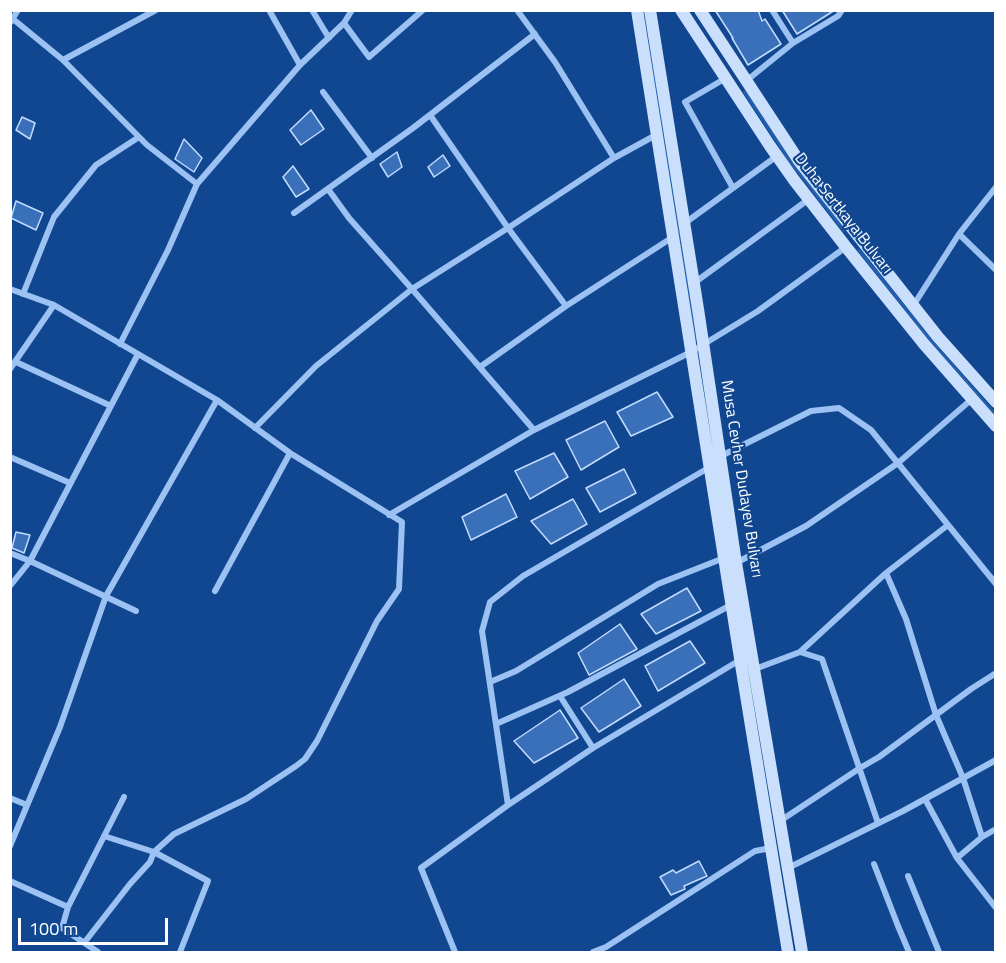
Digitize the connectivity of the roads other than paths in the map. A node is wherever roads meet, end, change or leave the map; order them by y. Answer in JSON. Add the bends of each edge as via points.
{"nodes":[{"id":1,"x":18,"y":10,"type":"edge"},
{"id":2,"x":156,"y":10,"type":"edge"},
{"id":3,"x":268,"y":10,"type":"edge"},
{"id":4,"x":312,"y":10,"type":"edge"},
{"id":5,"x":352,"y":10,"type":"edge"},
{"id":6,"x":423,"y":10,"type":"edge"},
{"id":7,"x":517,"y":10,"type":"edge"},
{"id":8,"x":637,"y":10,"type":"edge"},
{"id":9,"x":650,"y":10,"type":"edge"},
{"id":10,"x":681,"y":10,"type":"edge"},
{"id":11,"x":700,"y":10,"type":"edge"},
{"id":12,"x":772,"y":10,"type":"edge"},
{"id":13,"x":842,"y":10,"type":"edge"},
{"id":14,"x":12,"y":21,"type":"edge"},
{"id":15,"x":344,"y":23,"type":"junction"},
{"id":16,"x":535,"y":34,"type":"junction"},
{"id":17,"x":329,"y":38,"type":"junction"},
{"id":18,"x":793,"y":43,"type":"junction"},
{"id":19,"x":63,"y":60,"type":"junction"},
{"id":20,"x":300,"y":65,"type":"junction"},
{"id":21,"x":726,"y":78,"type":"junction"},
{"id":22,"x":747,"y":81,"type":"junction"},
{"id":23,"x":734,"y":90,"type":"junction"},
{"id":24,"x":322,"y":92,"type":"dead end"},
{"id":25,"x":430,"y":115,"type":"junction"},
{"id":26,"x":657,"y":134,"type":"junction"},
{"id":27,"x":139,"y":136,"type":"junction"},
{"id":28,"x":777,"y":156,"type":"junction"},
{"id":29,"x":372,"y":158,"type":"junction"},
{"id":30,"x":614,"y":158,"type":"junction"},
{"id":31,"x":197,"y":184,"type":"junction"},
{"id":32,"x":996,"y":187,"type":"edge"},
{"id":33,"x":733,"y":188,"type":"junction"},
{"id":34,"x":328,"y":189,"type":"junction"},
{"id":35,"x":809,"y":199,"type":"junction"},
{"id":36,"x":294,"y":213,"type":"dead end"},
{"id":37,"x":684,"y":223,"type":"junction"},
{"id":38,"x":508,"y":228,"type":"junction"},
{"id":39,"x":959,"y":234,"type":"junction"},
{"id":40,"x":858,"y":236,"type":"junction"},
{"id":41,"x":673,"y":237,"type":"junction"},
{"id":42,"x":846,"y":247,"type":"junction"},
{"id":43,"x":996,"y":270,"type":"edge"},
{"id":44,"x":694,"y":283,"type":"junction"},
{"id":45,"x":10,"y":289,"type":"edge"},
{"id":46,"x":412,"y":289,"type":"junction"},
{"id":47,"x":23,"y":294,"type":"junction"},
{"id":48,"x":54,"y":305,"type":"junction"},
{"id":49,"x":566,"y":306,"type":"junction"},
{"id":50,"x":913,"y":306,"type":"junction"},
{"id":51,"x":120,"y":344,"type":"junction"},
{"id":52,"x":703,"y":345,"type":"junction"},
{"id":53,"x":691,"y":352,"type":"junction"},
{"id":54,"x":138,"y":354,"type":"junction"},
{"id":55,"x":16,"y":362,"type":"junction"},
{"id":56,"x":480,"y":367,"type":"junction"},
{"id":57,"x":10,"y":369,"type":"edge"},
{"id":58,"x":972,"y":399,"type":"junction"},
{"id":59,"x":217,"y":400,"type":"junction"},
{"id":60,"x":996,"y":402,"type":"edge"},
{"id":61,"x":111,"y":406,"type":"junction"},
{"id":62,"x":996,"y":426,"type":"edge"},
{"id":63,"x":255,"y":428,"type":"junction"},
{"id":64,"x":534,"y":430,"type":"junction"},
{"id":65,"x":290,"y":453,"type":"junction"},
{"id":66,"x":720,"y":456,"type":"junction"},
{"id":67,"x":10,"y":457,"type":"edge"},
{"id":68,"x":898,"y":463,"type":"junction"},
{"id":69,"x":710,"y":467,"type":"junction"},
{"id":70,"x":70,"y":483,"type":"junction"},
{"id":71,"x":389,"y":514,"type":"junction"},
{"id":72,"x":948,"y":525,"type":"junction"},
{"id":73,"x":10,"y":553,"type":"edge"},
{"id":74,"x":724,"y":558,"type":"junction"},
{"id":75,"x":30,"y":561,"type":"junction"},
{"id":76,"x":736,"y":563,"type":"junction"},
{"id":77,"x":886,"y":573,"type":"junction"},
{"id":78,"x":996,"y":584,"type":"edge"},
{"id":79,"x":10,"y":586,"type":"edge"},
{"id":80,"x":215,"y":591,"type":"dead end"},
{"id":81,"x":106,"y":596,"type":"junction"},
{"id":82,"x":731,"y":604,"type":"junction"},
{"id":83,"x":136,"y":611,"type":"dead end"},
{"id":84,"x":800,"y":652,"type":"junction"},
{"id":85,"x":740,"y":660,"type":"junction"},
{"id":86,"x":754,"y":669,"type":"junction"},
{"id":87,"x":996,"y":673,"type":"edge"},
{"id":88,"x":490,"y":682,"type":"junction"},
{"id":89,"x":560,"y":696,"type":"junction"},
{"id":90,"x":936,"y":715,"type":"junction"},
{"id":91,"x":496,"y":724,"type":"junction"},
{"id":92,"x":593,"y":748,"type":"junction"},
{"id":93,"x":996,"y":760,"type":"edge"},
{"id":94,"x":860,"y":768,"type":"junction"},
{"id":95,"x":963,"y":778,"type":"junction"},
{"id":96,"x":124,"y":797,"type":"dead end"},
{"id":97,"x":10,"y":798,"type":"edge"},
{"id":98,"x":926,"y":799,"type":"junction"},
{"id":99,"x":27,"y":805,"type":"junction"},
{"id":100,"x":508,"y":805,"type":"junction"},
{"id":101,"x":780,"y":821,"type":"junction"},
{"id":102,"x":878,"y":823,"type":"junction"},
{"id":103,"x":996,"y":830,"type":"edge"},
{"id":104,"x":104,"y":836,"type":"junction"},
{"id":105,"x":982,"y":837,"type":"junction"},
{"id":106,"x":10,"y":846,"type":"edge"},
{"id":107,"x":771,"y":848,"type":"junction"},
{"id":108,"x":154,"y":852,"type":"junction"},
{"id":109,"x":957,"y":858,"type":"junction"},
{"id":110,"x":874,"y":864,"type":"dead end"},
{"id":111,"x":788,"y":868,"type":"junction"},
{"id":112,"x":908,"y":876,"type":"dead end"},
{"id":113,"x":10,"y":881,"type":"edge"},
{"id":114,"x":68,"y":907,"type":"junction"},
{"id":115,"x":996,"y":908,"type":"edge"},
{"id":116,"x":84,"y":943,"type":"junction"},
{"id":117,"x":98,"y":952,"type":"edge"},
{"id":118,"x":180,"y":952,"type":"edge"},
{"id":119,"x":455,"y":952,"type":"edge"},
{"id":120,"x":593,"y":952,"type":"edge"},
{"id":121,"x":788,"y":952,"type":"edge"},
{"id":122,"x":802,"y":952,"type":"edge"},
{"id":123,"x":909,"y":952,"type":"edge"},
{"id":124,"x":939,"y":952,"type":"edge"}],
"edges":[{"from":1,"to":14,"type":"street"},
{"from":2,"to":19,"type":"street"},
{"from":3,"to":20,"type":"street"},
{"from":4,"to":17,"type":"street"},
{"from":5,"to":15,"type":"street"},
{"from":6,"to":15,"type":"street","via":[[369,57]]},
{"from":7,"to":16,"type":"street"},
{"from":8,"to":26,"type":"main road","name":"Musa Cevher Dudayev Bulvarı"},
{"from":9,"to":37,"type":"main road","name":"Musa Cevher Dudayev Bulvarı"},
{"from":10,"to":21,"type":"main road","name":"Duha Sertkaya Bulvarı"},
{"from":11,"to":22,"type":"main road","name":"Duha Sertkaya Bulvarı"},
{"from":12,"to":18,"type":"street"},
{"from":13,"to":18,"type":"street"},
{"from":14,"to":19,"type":"street"},
{"from":15,"to":17,"type":"street"},
{"from":16,"to":25,"type":"street"},
{"from":16,"to":30,"type":"street"},
{"from":17,"to":20,"type":"street"},
{"from":18,"to":22,"type":"street"},
{"from":19,"to":27,"type":"street"},
{"from":20,"to":31,"type":"street"},
{"from":21,"to":23,"type":"main road","name":"Duha Sertkaya Bulvarı"},
{"from":21,"to":33,"type":"street","via":[[685,102]]},
{"from":22,"to":23,"type":"main road"},
{"from":22,"to":40,"type":"main road","name":"Duha Sertkaya Bulvarı","via":[[799,161]]},
{"from":23,"to":28,"type":"main road","name":"Duha Sertkaya Bulvarı"},
{"from":24,"to":29,"type":"street"},
{"from":25,"to":29,"type":"street"},
{"from":25,"to":38,"type":"street"},
{"from":26,"to":30,"type":"street"},
{"from":26,"to":41,"type":"main road","name":"Musa Cevher Dudayev Bulvarı"},
{"from":27,"to":31,"type":"street"},
{"from":27,"to":47,"type":"street","via":[[96,165],[54,218]]},
{"from":28,"to":33,"type":"street"},
{"from":28,"to":35,"type":"main road","name":"Duha Sertkaya Bulvarı"},
{"from":29,"to":34,"type":"street"},
{"from":30,"to":38,"type":"street"},
{"from":31,"to":51,"type":"street"},
{"from":32,"to":39,"type":"street"},
{"from":33,"to":37,"type":"street"},
{"from":34,"to":36,"type":"street"},
{"from":34,"to":46,"type":"street"},
{"from":35,"to":42,"type":"main road","name":"Duha Sertkaya Bulvarı"},
{"from":35,"to":44,"type":"street"},
{"from":37,"to":44,"type":"main road","name":"Musa Cevher Dudayev Bulvarı"},
{"from":38,"to":46,"type":"street"},
{"from":38,"to":49,"type":"street"},
{"from":39,"to":43,"type":"street"},
{"from":39,"to":50,"type":"street"},
{"from":40,"to":42,"type":"main road"},
{"from":40,"to":50,"type":"main road","name":"Duha Sertkaya Bulvarı"},
{"from":41,"to":49,"type":"street"},
{"from":41,"to":53,"type":"main road","name":"Musa Cevher Dudayev Bulvarı"},
{"from":42,"to":52,"type":"street","via":[[758,311]]},
{"from":42,"to":58,"type":"main road","name":"Duha Sertkaya Bulvarı"},
{"from":44,"to":52,"type":"main road","name":"Musa Cevher Dudayev Bulvarı"},
{"from":45,"to":47,"type":"street"},
{"from":46,"to":56,"type":"street"},
{"from":46,"to":63,"type":"street","via":[[316,366]]},
{"from":47,"to":48,"type":"street"},
{"from":48,"to":51,"type":"street"},
{"from":48,"to":55,"type":"street"},
{"from":49,"to":56,"type":"street"},
{"from":50,"to":60,"type":"main road","name":"Duha Sertkaya Bulvarı"},
{"from":51,"to":54,"type":"street"},
{"from":52,"to":53,"type":"street"},
{"from":52,"to":66,"type":"main road","name":"Musa Cevher Dudayev Bulvarı"},
{"from":53,"to":64,"type":"street"},
{"from":53,"to":69,"type":"main road","name":"Musa Cevher Dudayev Bulvarı"},
{"from":54,"to":59,"type":"street"},
{"from":54,"to":61,"type":"street"},
{"from":55,"to":57,"type":"street"},
{"from":55,"to":61,"type":"street"},
{"from":56,"to":64,"type":"street"},
{"from":58,"to":62,"type":"main road","name":"Duha Sertkaya Bulvarı"},
{"from":58,"to":68,"type":"street"},
{"from":59,"to":63,"type":"street"},
{"from":59,"to":81,"type":"street"},
{"from":61,"to":70,"type":"street"},
{"from":63,"to":65,"type":"street"},
{"from":64,"to":71,"type":"street"},
{"from":65,"to":71,"type":"street"},
{"from":65,"to":80,"type":"street"},
{"from":66,"to":68,"type":"street","via":[[811,411],[839,408],[871,430]]},
{"from":66,"to":76,"type":"main road","name":"Musa Cevher Dudayev Bulvarı"},
{"from":67,"to":70,"type":"street"},
{"from":68,"to":72,"type":"street"},
{"from":68,"to":76,"type":"street","via":[[806,526]]},
{"from":69,"to":74,"type":"main road","name":"Musa Cevher Dudayev Bulvarı"},
{"from":69,"to":88,"type":"street","via":[[523,576],[490,602],[482,631]]},
{"from":70,"to":75,"type":"street"},
{"from":71,"to":108,"type":"street","via":[[402,522],[399,589],[377,621],[305,759],[246,799],[174,834]]},
{"from":72,"to":77,"type":"street"},
{"from":72,"to":78,"type":"street"},
{"from":73,"to":75,"type":"street"},
{"from":74,"to":82,"type":"main road","name":"Musa Cevher Dudayev Bulvarı"},
{"from":74,"to":88,"type":"street","via":[[658,584],[516,671]]},
{"from":75,"to":79,"type":"street"},
{"from":75,"to":81,"type":"street"},
{"from":76,"to":86,"type":"main road","name":"Musa Cevher Dudayev Bulvarı"},
{"from":77,"to":84,"type":"street"},
{"from":77,"to":90,"type":"street","via":[[906,619]]},
{"from":81,"to":83,"type":"street"},
{"from":81,"to":99,"type":"street","via":[[60,727]]},
{"from":82,"to":85,"type":"main road","name":"Musa Cevher Dudayev Bulvarı"},
{"from":82,"to":89,"type":"street"},
{"from":84,"to":86,"type":"street"},
{"from":84,"to":94,"type":"street","via":[[822,659]]},
{"from":85,"to":92,"type":"street"},
{"from":85,"to":107,"type":"main road","name":"Musa Cevher Dudayev Bulvarı"},
{"from":86,"to":101,"type":"main road","name":"Musa Cevher Dudayev Bulvarı"},
{"from":87,"to":90,"type":"street"},
{"from":88,"to":91,"type":"street"},
{"from":89,"to":91,"type":"street"},
{"from":89,"to":92,"type":"street"},
{"from":90,"to":94,"type":"street"},
{"from":90,"to":95,"type":"street"},
{"from":91,"to":100,"type":"street"},
{"from":92,"to":100,"type":"street"},
{"from":93,"to":95,"type":"street"},
{"from":94,"to":101,"type":"street"},
{"from":94,"to":102,"type":"street"},
{"from":95,"to":98,"type":"street"},
{"from":95,"to":105,"type":"street"},
{"from":96,"to":104,"type":"street"},
{"from":97,"to":99,"type":"street"},
{"from":98,"to":102,"type":"street"},
{"from":98,"to":109,"type":"street"},
{"from":99,"to":106,"type":"street"},
{"from":100,"to":119,"type":"street","via":[[421,868]]},
{"from":101,"to":111,"type":"main road","name":"Musa Cevher Dudayev Bulvarı"},
{"from":102,"to":111,"type":"street"},
{"from":103,"to":105,"type":"street"},
{"from":104,"to":108,"type":"street"},
{"from":104,"to":114,"type":"street"},
{"from":105,"to":109,"type":"street"},
{"from":107,"to":120,"type":"street","via":[[755,851]]},
{"from":107,"to":121,"type":"main road","name":"Musa Cevher Dudayev Bulvarı"},
{"from":108,"to":116,"type":"street"},
{"from":108,"to":118,"type":"street","via":[[208,881]]},
{"from":109,"to":115,"type":"street"},
{"from":110,"to":123,"type":"street"},
{"from":111,"to":122,"type":"main road","name":"Musa Cevher Dudayev Bulvarı"},
{"from":112,"to":124,"type":"street"},
{"from":113,"to":114,"type":"street"},
{"from":114,"to":116,"type":"street","via":[[62,928]]},
{"from":116,"to":117,"type":"street"}]}
